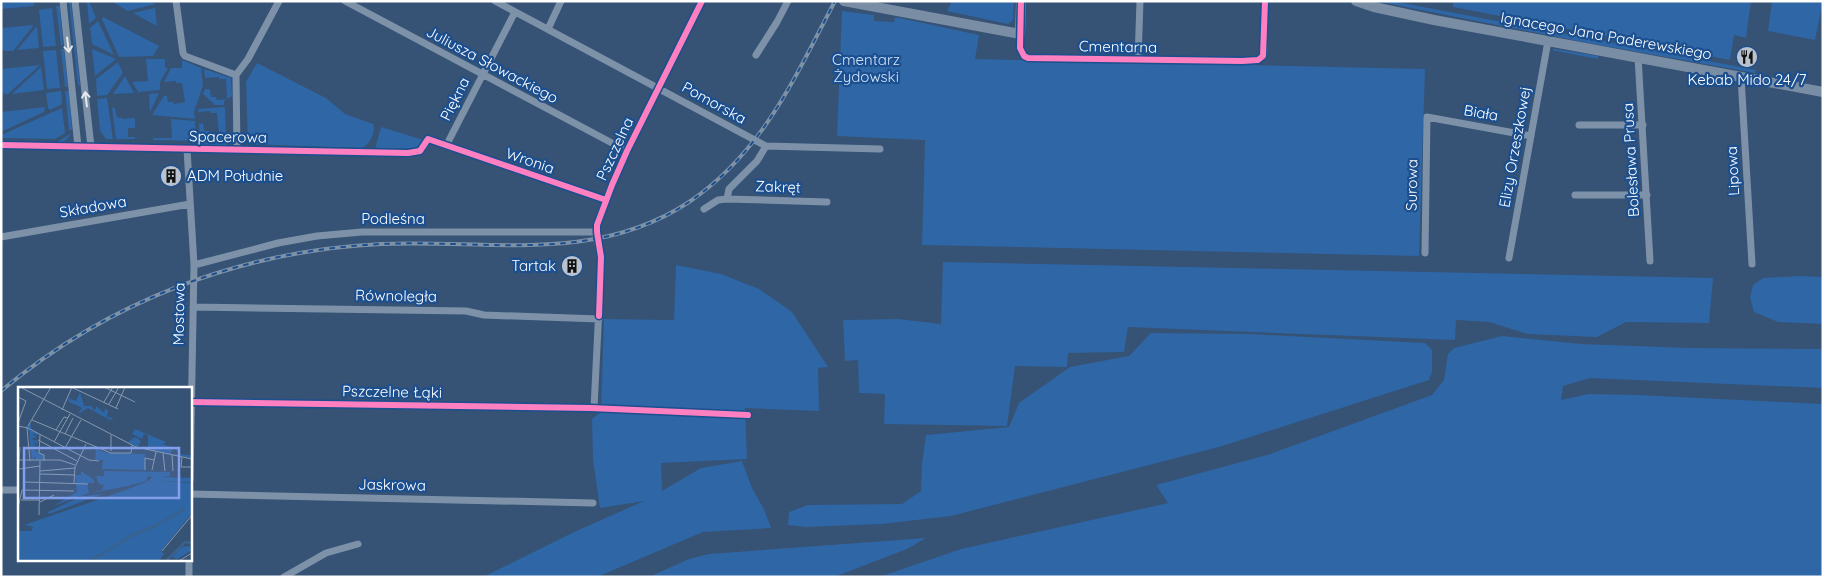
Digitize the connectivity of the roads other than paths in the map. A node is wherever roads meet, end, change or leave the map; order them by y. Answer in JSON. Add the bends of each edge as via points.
{"nodes":[{"id":1,"x":63,"y":1,"type":"edge"},
{"id":2,"x":75,"y":1,"type":"edge"},
{"id":3,"x":176,"y":1,"type":"edge"},
{"id":4,"x":279,"y":1,"type":"edge"},
{"id":5,"x":345,"y":1,"type":"edge"},
{"id":6,"x":494,"y":1,"type":"edge"},
{"id":7,"x":561,"y":1,"type":"edge"},
{"id":8,"x":702,"y":1,"type":"edge"},
{"id":9,"x":788,"y":1,"type":"edge"},
{"id":10,"x":844,"y":1,"type":"edge"},
{"id":11,"x":1021,"y":1,"type":"edge"},
{"id":12,"x":1140,"y":1,"type":"edge"},
{"id":13,"x":1265,"y":1,"type":"edge"},
{"id":14,"x":1356,"y":1,"type":"edge"},
{"id":15,"x":515,"y":12,"type":"junction"},
{"id":16,"x":548,"y":29,"type":"junction"},
{"id":17,"x":1020,"y":34,"type":"junction"},
{"id":18,"x":1548,"y":41,"type":"junction"},
{"id":19,"x":756,"y":55,"type":"dead end"},
{"id":20,"x":1638,"y":57,"type":"junction"},
{"id":21,"x":1138,"y":60,"type":"junction"},
{"id":22,"x":236,"y":75,"type":"junction"},
{"id":23,"x":483,"y":75,"type":"junction"},
{"id":24,"x":1741,"y":77,"type":"junction"},
{"id":25,"x":659,"y":88,"type":"junction"},
{"id":26,"x":1823,"y":92,"type":"edge"},
{"id":27,"x":1426,"y":116,"type":"joint"},
{"id":28,"x":1579,"y":125,"type":"dead end"},
{"id":29,"x":1643,"y":125,"type":"junction"},
{"id":30,"x":1531,"y":136,"type":"junction"},
{"id":31,"x":1,"y":145,"type":"edge"},
{"id":32,"x":446,"y":146,"type":"junction"},
{"id":33,"x":766,"y":146,"type":"junction"},
{"id":34,"x":78,"y":147,"type":"junction"},
{"id":35,"x":91,"y":147,"type":"junction"},
{"id":36,"x":187,"y":149,"type":"junction"},
{"id":37,"x":880,"y":149,"type":"dead end"},
{"id":38,"x":237,"y":150,"type":"junction"},
{"id":39,"x":627,"y":151,"type":"junction"},
{"id":40,"x":1575,"y":195,"type":"dead end"},
{"id":41,"x":1647,"y":195,"type":"junction"},
{"id":42,"x":728,"y":199,"type":"junction"},
{"id":43,"x":606,"y":200,"type":"junction"},
{"id":44,"x":827,"y":202,"type":"dead end"},
{"id":45,"x":190,"y":204,"type":"junction"},
{"id":46,"x":704,"y":209,"type":"dead end"},
{"id":47,"x":596,"y":232,"type":"junction"},
{"id":48,"x":1,"y":237,"type":"edge"},
{"id":49,"x":1425,"y":253,"type":"dead end"},
{"id":50,"x":1509,"y":258,"type":"dead end"},
{"id":51,"x":1650,"y":262,"type":"dead end"},
{"id":52,"x":1752,"y":264,"type":"dead end"},
{"id":53,"x":194,"y":265,"type":"junction"},
{"id":54,"x":193,"y":307,"type":"junction"},
{"id":55,"x":598,"y":319,"type":"junction"},
{"id":56,"x":191,"y":402,"type":"edge"},
{"id":57,"x":594,"y":408,"type":"junction"},
{"id":58,"x":748,"y":415,"type":"dead end"},
{"id":59,"x":1,"y":490,"type":"edge"},
{"id":60,"x":18,"y":490,"type":"edge"},
{"id":61,"x":191,"y":494,"type":"edge"},
{"id":62,"x":593,"y":503,"type":"dead end"},
{"id":63,"x":358,"y":544,"type":"dead end"},
{"id":64,"x":189,"y":560,"type":"edge"},
{"id":65,"x":189,"y":577,"type":"edge"},
{"id":66,"x":284,"y":577,"type":"edge"}],
"edges":[{"from":1,"to":34,"type":"street","one_way":true},
{"from":35,"to":2,"type":"street","one_way":true},
{"from":3,"to":22,"type":"street","via":[[182,53]]},
{"from":4,"to":22,"type":"street"},
{"from":5,"to":23,"type":"street","name":"Juliusza Słowackiego"},
{"from":6,"to":15,"type":"street","name":"Pomorska"},
{"from":7,"to":16,"type":"street"},
{"from":8,"to":25,"type":"street","name":"Pszczelna"},
{"from":9,"to":19,"type":"street"},
{"from":10,"to":17,"type":"main road"},
{"from":11,"to":17,"type":"main road","name":"Cmentarna"},
{"from":12,"to":21,"type":"street"},
{"from":13,"to":21,"type":"street","name":"Cmentarna","via":[[1264,53],[1261,58],[1254,61]]},
{"from":14,"to":18,"type":"main road","name":"Ignacego Jana Paderewskiego","via":[[1434,20]]},
{"from":15,"to":16,"type":"street","name":"Pomorska"},
{"from":15,"to":23,"type":"street","name":"Piękna"},
{"from":16,"to":25,"type":"street","name":"Pomorska"},
{"from":17,"to":21,"type":"street","name":"Cmentarna","via":[[1021,52],[1028,58]]},
{"from":18,"to":20,"type":"main road","name":"Ignacego Jana Paderewskiego"},
{"from":18,"to":30,"type":"street","name":"Elizy Orzeszkowej"},
{"from":20,"to":24,"type":"main road","name":"Ignacego Jana Paderewskiego"},
{"from":20,"to":29,"type":"street","name":"Bolesława Prusa"},
{"from":22,"to":38,"type":"street"},
{"from":23,"to":32,"type":"street","name":"Piękna"},
{"from":23,"to":39,"type":"street","name":"Juliusza Słowackiego"},
{"from":24,"to":26,"type":"main road","name":"Ignacego Jana Paderewskiego"},
{"from":24,"to":52,"type":"street","name":"Lipowa"},
{"from":25,"to":33,"type":"street","name":"Pomorska"},
{"from":25,"to":39,"type":"street","name":"Pszczelna"},
{"from":27,"to":30,"type":"street","name":"Biała"},
{"from":27,"to":49,"type":"street","name":"Surowa"},
{"from":28,"to":29,"type":"street"},
{"from":29,"to":41,"type":"street","name":"Bolesława Prusa"},
{"from":30,"to":50,"type":"street","name":"Elizy Orzeszkowej"},
{"from":31,"to":34,"type":"street","name":"Spacerowa"},
{"from":32,"to":38,"type":"street","name":"Spacerowa","via":[[428,139],[415,153]]},
{"from":32,"to":43,"type":"street","name":"Wronia"},
{"from":33,"to":37,"type":"street","name":"Pomorska"},
{"from":33,"to":42,"type":"street","name":"Zakręt","via":[[757,161],[728,189]]},
{"from":34,"to":35,"type":"street","name":"Spacerowa"},
{"from":35,"to":36,"type":"street","name":"Spacerowa"},
{"from":36,"to":38,"type":"street","name":"Spacerowa"},
{"from":36,"to":45,"type":"street","name":"Mostowa"},
{"from":39,"to":43,"type":"street","name":"Pszczelna"},
{"from":40,"to":41,"type":"street"},
{"from":41,"to":51,"type":"street","name":"Bolesława Prusa"},
{"from":42,"to":44,"type":"street","name":"Zakręt"},
{"from":42,"to":46,"type":"street","name":"Zakręt","via":[[718,200]]},
{"from":43,"to":47,"type":"street","name":"Pszczelna"},
{"from":45,"to":48,"type":"street","name":"Składowa"},
{"from":45,"to":53,"type":"street","name":"Mostowa"},
{"from":47,"to":53,"type":"street","name":"Podleśna","via":[[362,232],[278,243]]},
{"from":47,"to":55,"type":"street","name":"Pszczelna","via":[[601,257]]},
{"from":53,"to":54,"type":"street","name":"Mostowa"},
{"from":54,"to":55,"type":"street","name":"Równoległa","via":[[466,311],[484,315]]},
{"from":54,"to":56,"type":"street","name":"Mostowa"},
{"from":55,"to":57,"type":"street","name":"Pszczelna"},
{"from":56,"to":57,"type":"street","name":"Pszczelne Łąki"},
{"from":57,"to":58,"type":"street","name":"Pszczelne Łąki"},
{"from":59,"to":60,"type":"street"},
{"from":61,"to":62,"type":"street","name":"Jaskrowa"},
{"from":63,"to":66,"type":"street","via":[[326,553]]},
{"from":64,"to":65,"type":"street"}]}
